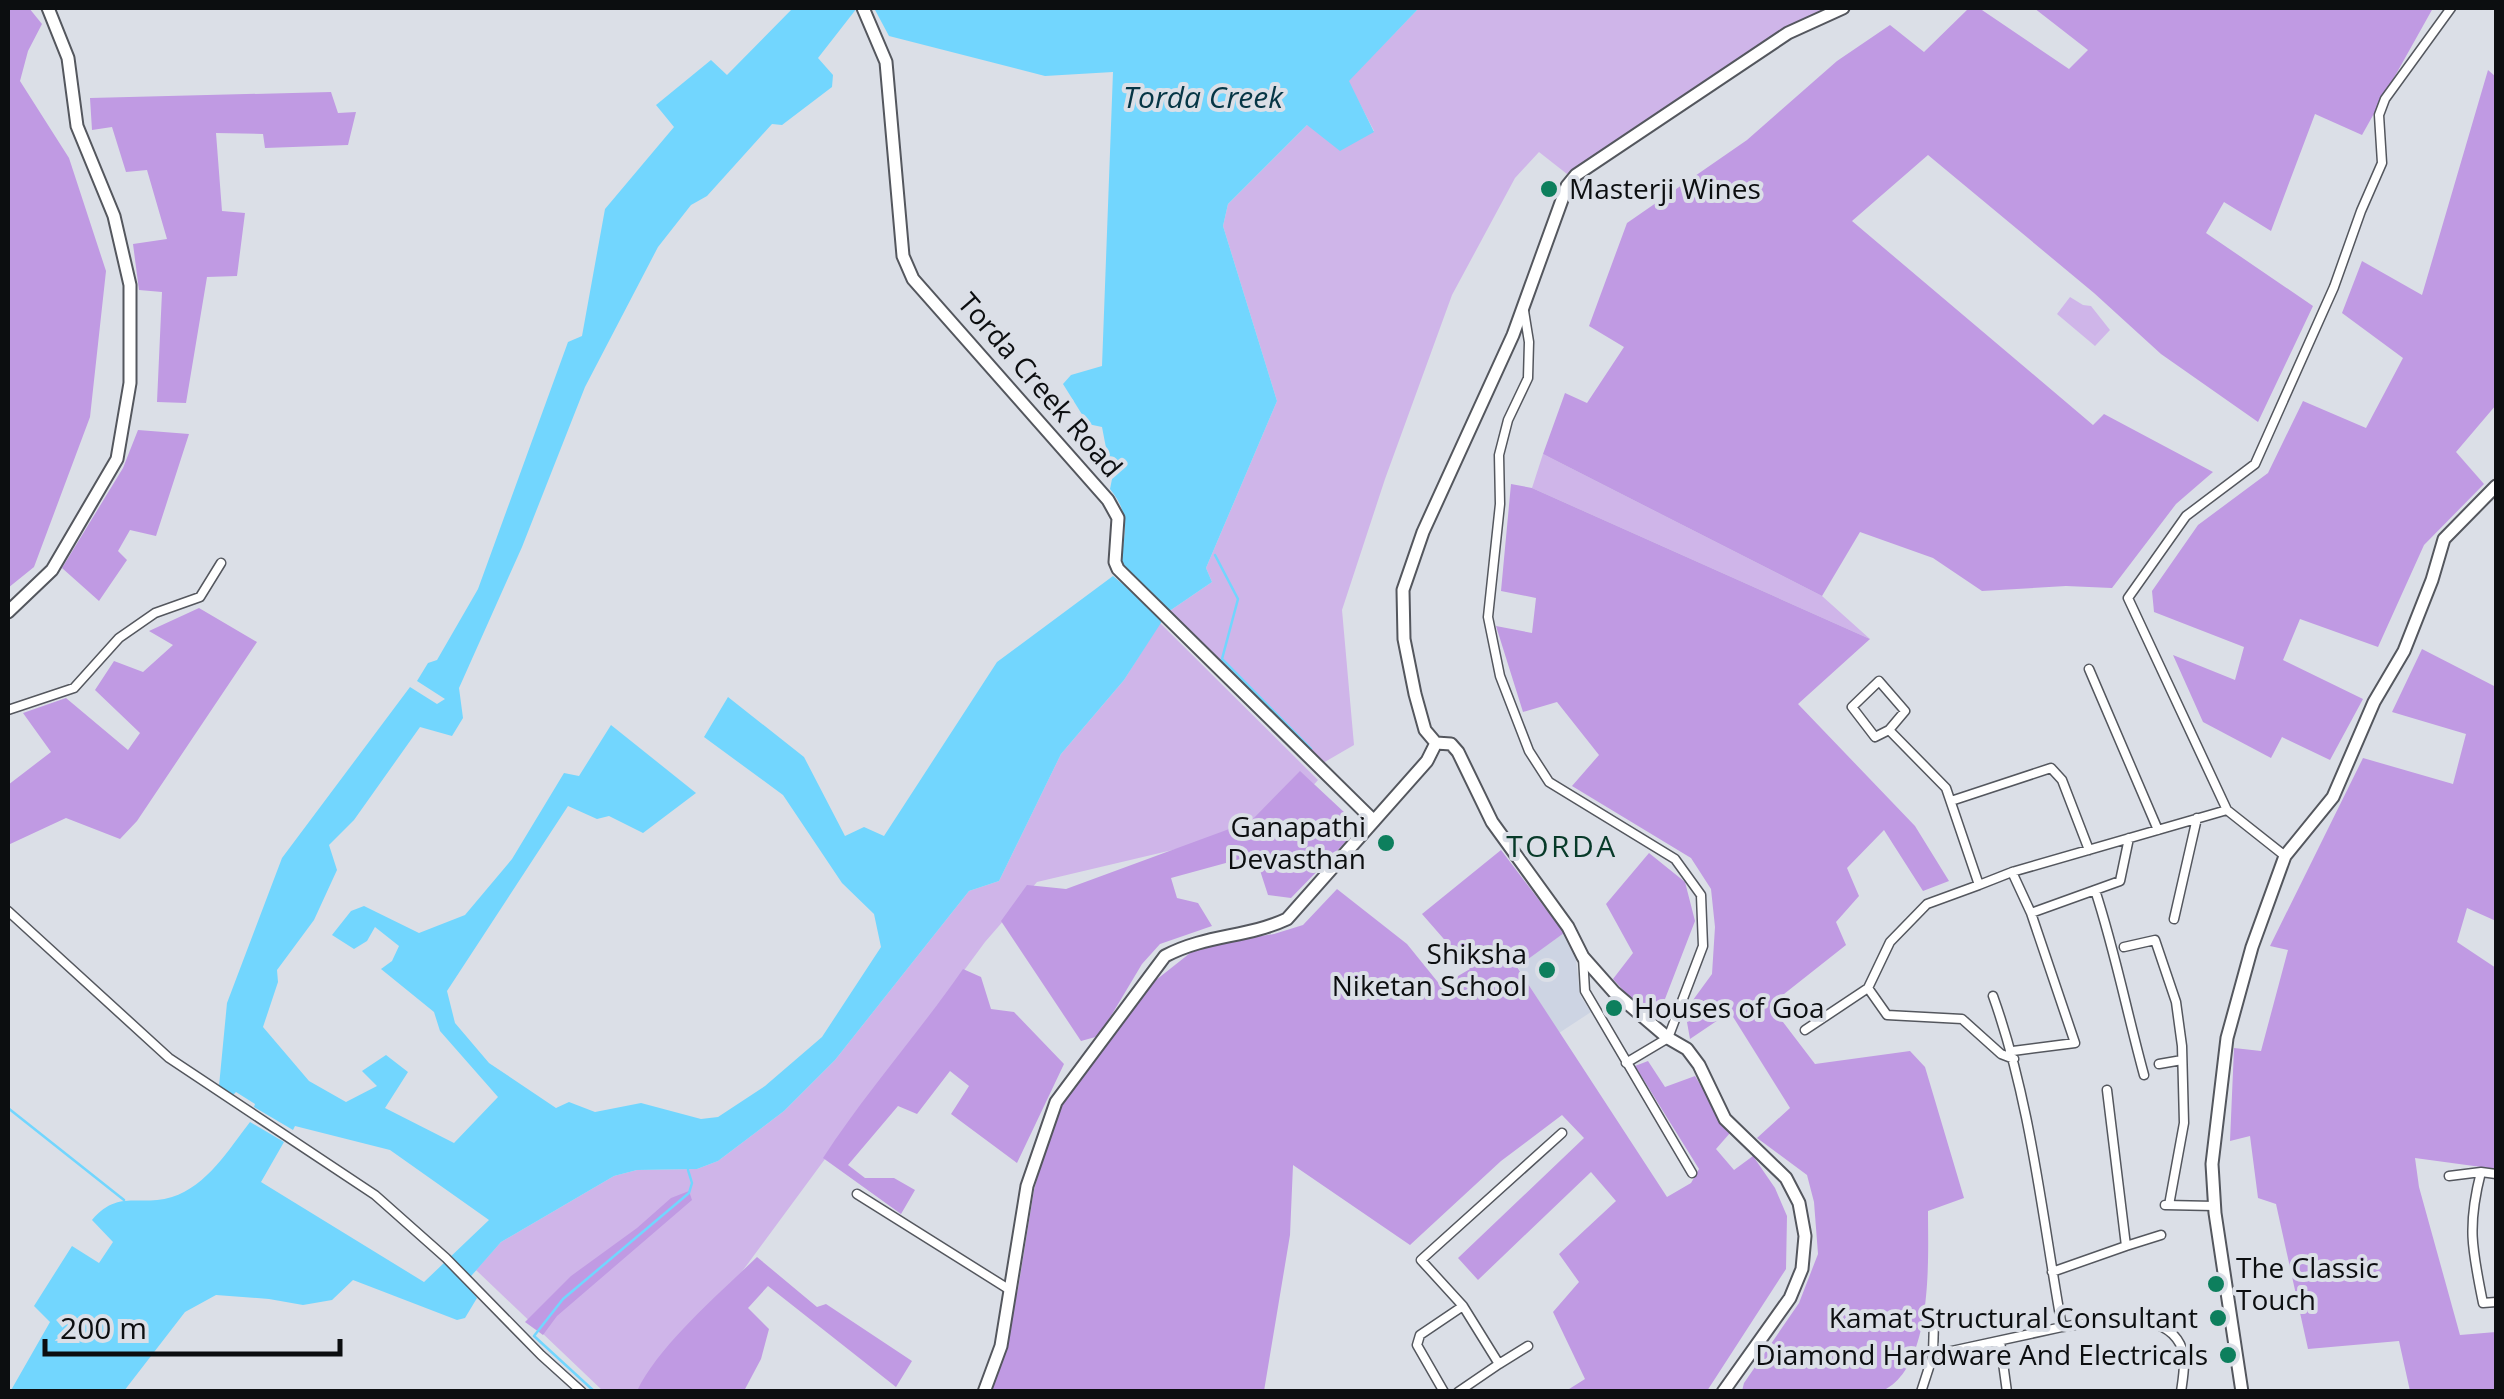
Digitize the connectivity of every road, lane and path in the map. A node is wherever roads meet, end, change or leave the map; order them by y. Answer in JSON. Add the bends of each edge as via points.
{"nodes":[{"id":1,"x":48,"y":8,"type":"edge"},
{"id":2,"x":863,"y":8,"type":"edge"},
{"id":3,"x":1843,"y":8,"type":"edge"},
{"id":4,"x":2451,"y":8,"type":"edge"},
{"id":5,"x":1524,"y":309,"type":"junction"},
{"id":6,"x":2496,"y":486,"type":"edge"},
{"id":7,"x":221,"y":563,"type":"dead end"},
{"id":8,"x":8,"y":612,"type":"edge"},
{"id":9,"x":2089,"y":669,"type":"dead end"},
{"id":10,"x":8,"y":710,"type":"edge"},
{"id":11,"x":1890,"y":730,"type":"junction"},
{"id":12,"x":1436,"y":744,"type":"junction"},
{"id":13,"x":1951,"y":801,"type":"junction"},
{"id":14,"x":2227,"y":810,"type":"junction"},
{"id":15,"x":2198,"y":818,"type":"junction"},
{"id":16,"x":1374,"y":821,"type":"junction"},
{"id":17,"x":2158,"y":830,"type":"junction"},
{"id":18,"x":2129,"y":838,"type":"junction"},
{"id":19,"x":2089,"y":850,"type":"junction"},
{"id":20,"x":2285,"y":856,"type":"junction"},
{"id":21,"x":2012,"y":872,"type":"junction"},
{"id":22,"x":1978,"y":885,"type":"junction"},
{"id":23,"x":2096,"y":890,"type":"junction"},
{"id":24,"x":8,"y":911,"type":"edge"},
{"id":25,"x":2031,"y":913,"type":"junction"},
{"id":26,"x":2174,"y":919,"type":"dead end"},
{"id":27,"x":2124,"y":948,"type":"dead end"},
{"id":28,"x":1583,"y":957,"type":"junction"},
{"id":29,"x":1868,"y":988,"type":"junction"},
{"id":30,"x":1994,"y":996,"type":"dead end"},
{"id":31,"x":1805,"y":1030,"type":"dead end"},
{"id":32,"x":1668,"y":1038,"type":"junction"},
{"id":33,"x":2014,"y":1055,"type":"junction"},
{"id":34,"x":2182,"y":1060,"type":"junction"},
{"id":35,"x":1626,"y":1063,"type":"junction"},
{"id":36,"x":2159,"y":1064,"type":"dead end"},
{"id":37,"x":2144,"y":1075,"type":"dead end"},
{"id":38,"x":2107,"y":1090,"type":"dead end"},
{"id":39,"x":1562,"y":1133,"type":"dead end"},
{"id":40,"x":2482,"y":1172,"type":"junction"},
{"id":41,"x":1692,"y":1173,"type":"dead end"},
{"id":42,"x":2496,"y":1174,"type":"edge"},
{"id":43,"x":2449,"y":1176,"type":"dead end"},
{"id":44,"x":857,"y":1194,"type":"dead end"},
{"id":45,"x":2214,"y":1206,"type":"junction"},
{"id":46,"x":2161,"y":1235,"type":"dead end"},
{"id":47,"x":2126,"y":1246,"type":"junction"},
{"id":48,"x":2052,"y":1272,"type":"junction"},
{"id":49,"x":1010,"y":1290,"type":"junction"},
{"id":50,"x":2496,"y":1302,"type":"edge"},
{"id":51,"x":1464,"y":1306,"type":"junction"},
{"id":52,"x":1934,"y":1320,"type":"dead end"},
{"id":53,"x":2062,"y":1327,"type":"junction"},
{"id":54,"x":2000,"y":1341,"type":"junction"},
{"id":55,"x":1528,"y":1346,"type":"dead end"},
{"id":56,"x":1933,"y":1354,"type":"junction"},
{"id":57,"x":1500,"y":1364,"type":"junction"},
{"id":58,"x":582,"y":1392,"type":"edge"},
{"id":59,"x":984,"y":1392,"type":"edge"},
{"id":60,"x":1444,"y":1392,"type":"edge"},
{"id":61,"x":1458,"y":1392,"type":"edge"},
{"id":62,"x":1723,"y":1392,"type":"edge"},
{"id":63,"x":1921,"y":1392,"type":"edge"},
{"id":64,"x":2006,"y":1392,"type":"edge"},
{"id":65,"x":2181,"y":1392,"type":"edge"},
{"id":66,"x":2242,"y":1392,"type":"edge"}],
"edges":[{"from":1,"to":8,"type":"street","via":[[68,58],[77,126],[114,216],[130,284],[130,383],[117,459],[52,570]]},
{"from":2,"to":16,"type":"street","name":"Torda Creek Road","via":[[886,62],[906,268],[1108,500],[1118,518],[1115,562],[1132,586]]},
{"from":3,"to":5,"type":"street","via":[[1788,33],[1576,175]]},
{"from":4,"to":14,"type":"street","via":[[2385,99],[2379,115],[2382,163],[2254,464],[2186,516],[2128,598]]},
{"from":5,"to":12,"type":"street","via":[[1403,590],[1415,694],[1424,730]]},
{"from":5,"to":32,"type":"street","via":[[1528,378],[1498,455],[1500,504],[1488,617],[1500,676],[1529,752],[1549,782],[1675,858],[1701,895],[1704,946]]},
{"from":6,"to":20,"type":"street","via":[[2444,539],[2404,651],[2333,797]]},
{"from":7,"to":10,"type":"street","via":[[200,598],[154,613],[119,638],[74,688]]},
{"from":9,"to":17,"type":"street"},
{"from":11,"to":11,"type":"street","via":[[1875,737],[1852,707],[1878,681],[1905,711]]},
{"from":11,"to":13,"type":"street"},
{"from":12,"to":16,"type":"street"},
{"from":12,"to":28,"type":"street","via":[[1451,744],[1458,752],[1492,822]]},
{"from":13,"to":19,"type":"street","via":[[2051,768]]},
{"from":13,"to":22,"type":"street"},
{"from":14,"to":15,"type":"street"},
{"from":14,"to":20,"type":"street"},
{"from":15,"to":17,"type":"street"},
{"from":15,"to":26,"type":"street"},
{"from":16,"to":49,"type":"street","via":[[1287,919],[1192,942],[1165,956],[1145,980],[1056,1102],[1027,1186]]},
{"from":17,"to":18,"type":"street"},
{"from":18,"to":19,"type":"street"},
{"from":18,"to":23,"type":"street","via":[[2120,881]]},
{"from":19,"to":21,"type":"street"},
{"from":20,"to":45,"type":"street","via":[[2227,1038],[2212,1164]]},
{"from":21,"to":22,"type":"street"},
{"from":21,"to":25,"type":"street"},
{"from":22,"to":29,"type":"street","via":[[1927,904],[1890,942]]},
{"from":23,"to":25,"type":"street"},
{"from":23,"to":37,"type":"street"},
{"from":24,"to":58,"type":"street","via":[[169,1058],[375,1195]]},
{"from":25,"to":33,"type":"street","via":[[2075,1043]]},
{"from":27,"to":34,"type":"street","via":[[2154,940],[2176,1002]]},
{"from":28,"to":32,"type":"street"},
{"from":28,"to":35,"type":"street","via":[[1584,991]]},
{"from":29,"to":31,"type":"street"},
{"from":29,"to":33,"type":"street","via":[[1887,1015],[1962,1019],[2000,1054]]},
{"from":30,"to":33,"type":"street"},
{"from":32,"to":35,"type":"street"},
{"from":32,"to":62,"type":"street","via":[[1699,1065],[1725,1119],[1786,1178],[1805,1236],[1790,1298]]},
{"from":33,"to":48,"type":"street"},
{"from":34,"to":36,"type":"street"},
{"from":34,"to":45,"type":"street","via":[[2183,1138],[2167,1205]]},
{"from":35,"to":41,"type":"street"},
{"from":38,"to":47,"type":"street"},
{"from":39,"to":51,"type":"street","via":[[1421,1260]]},
{"from":40,"to":42,"type":"street"},
{"from":40,"to":43,"type":"street"},
{"from":40,"to":50,"type":"street","via":[[2471,1246],[2483,1303]]},
{"from":44,"to":49,"type":"street"},
{"from":45,"to":66,"type":"street"},
{"from":46,"to":47,"type":"street"},
{"from":47,"to":48,"type":"street"},
{"from":48,"to":53,"type":"street"},
{"from":49,"to":59,"type":"street"},
{"from":51,"to":57,"type":"street"},
{"from":51,"to":60,"type":"street","via":[[1420,1335],[1417,1345]]},
{"from":52,"to":56,"type":"street"},
{"from":53,"to":54,"type":"street"},
{"from":53,"to":65,"type":"street","via":[[2116,1318],[2168,1331],[2181,1346]]},
{"from":54,"to":56,"type":"street"},
{"from":54,"to":64,"type":"street"},
{"from":55,"to":57,"type":"street"},
{"from":56,"to":63,"type":"street"},
{"from":57,"to":61,"type":"street"}]}
